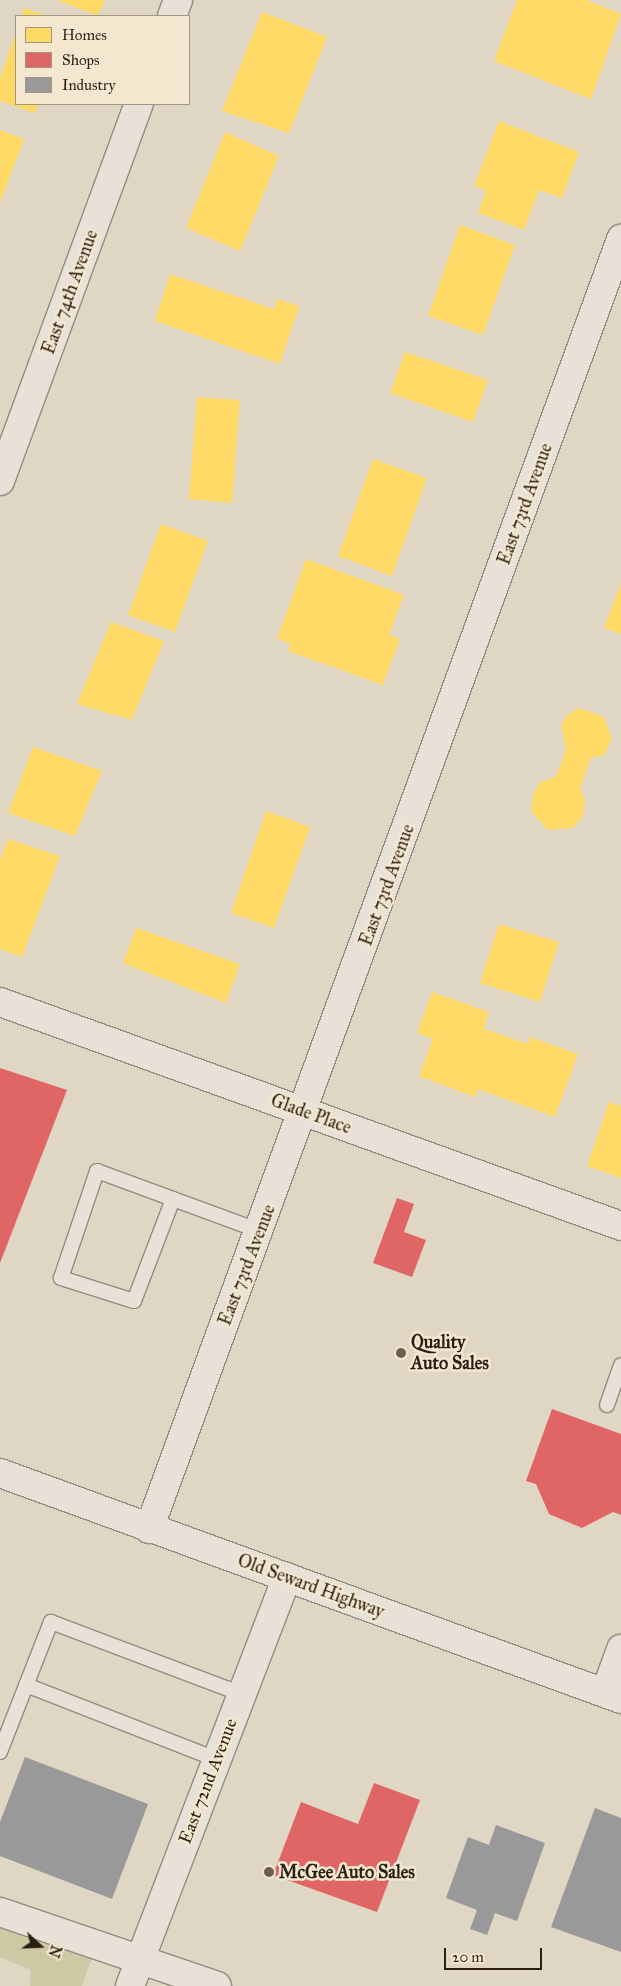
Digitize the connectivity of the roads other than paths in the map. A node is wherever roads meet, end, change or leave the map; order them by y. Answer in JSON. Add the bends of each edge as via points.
{"nodes":[{"id":1,"x":178,"y":0,"type":"edge"},
{"id":2,"x":172,"y":15,"type":"edge"},
{"id":3,"x":139,"y":105,"type":"edge"},
{"id":4,"x":621,"y":239,"type":"edge"},
{"id":5,"x":0,"y":481,"type":"edge"},
{"id":6,"x":0,"y":1002,"type":"edge"},
{"id":7,"x":305,"y":1112,"type":"junction"},
{"id":8,"x":173,"y":1199,"type":"junction"},
{"id":9,"x":621,"y":1226,"type":"edge"},
{"id":10,"x":260,"y":1231,"type":"junction"},
{"id":11,"x":621,"y":1365,"type":"edge"},
{"id":12,"x":607,"y":1405,"type":"dead end"},
{"id":13,"x":0,"y":1473,"type":"edge"},
{"id":14,"x":149,"y":1529,"type":"junction"},
{"id":15,"x":287,"y":1577,"type":"junction"},
{"id":16,"x":621,"y":1649,"type":"edge"},
{"id":17,"x":26,"y":1685,"type":"junction"},
{"id":18,"x":242,"y":1694,"type":"junction"},
{"id":19,"x":613,"y":1696,"type":"edge"},
{"id":20,"x":0,"y":1752,"type":"edge"},
{"id":21,"x":216,"y":1759,"type":"junction"},
{"id":22,"x":0,"y":1912,"type":"edge"},
{"id":23,"x":139,"y":1958,"type":"junction"},
{"id":24,"x":130,"y":1986,"type":"edge"},
{"id":25,"x":217,"y":1986,"type":"edge"}],
"edges":[{"from":1,"to":2,"type":"street"},
{"from":3,"to":5,"type":"street","name":"East 74th Avenue"},
{"from":4,"to":7,"type":"street","name":"East 73rd Avenue"},
{"from":6,"to":7,"type":"street","name":"Glade Place"},
{"from":7,"to":9,"type":"street","name":"Glade Place"},
{"from":7,"to":10,"type":"street","name":"East 73rd Avenue"},
{"from":8,"to":8,"type":"lane","via":[[97,1171],[61,1278],[134,1301]]},
{"from":8,"to":10,"type":"lane"},
{"from":10,"to":14,"type":"street","name":"East 73rd Avenue"},
{"from":11,"to":12,"type":"lane"},
{"from":13,"to":14,"type":"street","name":"Old Seward Highway"},
{"from":14,"to":15,"type":"street","name":"Old Seward Highway"},
{"from":15,"to":18,"type":"street","name":"East 72nd Avenue"},
{"from":15,"to":19,"type":"street","name":"Old Seward Highway"},
{"from":16,"to":19,"type":"street"},
{"from":17,"to":18,"type":"lane","via":[[51,1622]]},
{"from":17,"to":20,"type":"lane"},
{"from":17,"to":21,"type":"lane"},
{"from":18,"to":21,"type":"street","name":"East 72nd Avenue"},
{"from":21,"to":23,"type":"street","name":"East 72nd Avenue"},
{"from":22,"to":23,"type":"street"},
{"from":23,"to":24,"type":"street","name":"East 72nd Avenue"},
{"from":23,"to":25,"type":"street","via":[[170,1973]]}]}
